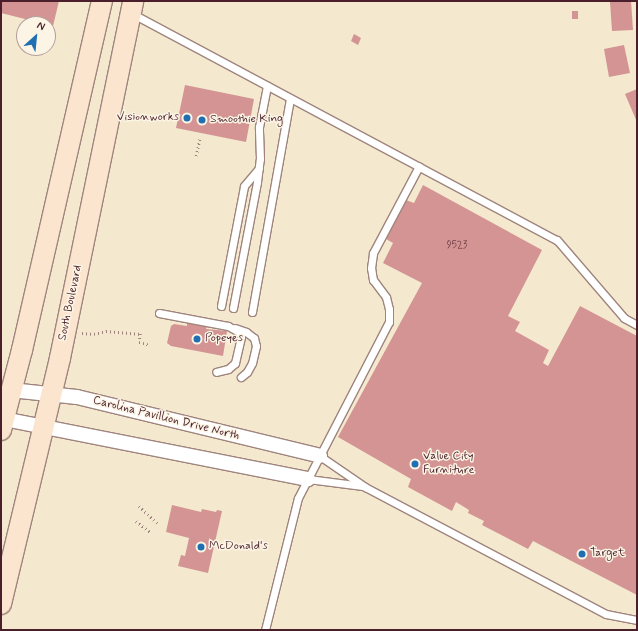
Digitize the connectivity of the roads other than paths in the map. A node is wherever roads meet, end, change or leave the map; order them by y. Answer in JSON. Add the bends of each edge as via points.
{"nodes":[{"id":1,"x":102,"y":1,"type":"edge"},
{"id":2,"x":132,"y":7,"type":"edge"},
{"id":3,"x":267,"y":86,"type":"junction"},
{"id":4,"x":290,"y":98,"type":"junction"},
{"id":5,"x":419,"y":166,"type":"junction"},
{"id":6,"x":259,"y":168,"type":"junction"},
{"id":7,"x":221,"y":306,"type":"dead end"},
{"id":8,"x":233,"y":308,"type":"dead end"},
{"id":9,"x":252,"y":312,"type":"dead end"},
{"id":10,"x":159,"y":313,"type":"dead end"},
{"id":11,"x":637,"y":325,"type":"edge"},
{"id":12,"x":228,"y":326,"type":"junction"},
{"id":13,"x":216,"y":372,"type":"dead end"},
{"id":14,"x":241,"y":377,"type":"dead end"},
{"id":15,"x":6,"y":390,"type":"edge"},
{"id":16,"x":52,"y":394,"type":"junction"},
{"id":17,"x":2,"y":422,"type":"edge"},
{"id":18,"x":44,"y":426,"type":"junction"},
{"id":19,"x":320,"y":456,"type":"junction"},
{"id":20,"x":308,"y":479,"type":"junction"},
{"id":21,"x":365,"y":487,"type":"junction"},
{"id":22,"x":1,"y":604,"type":"edge"},
{"id":23,"x":637,"y":620,"type":"edge"},
{"id":24,"x":265,"y":630,"type":"edge"}],
"edges":[{"from":1,"to":15,"type":"main road","via":[[22,350]]},
{"from":2,"to":3,"type":"lane"},
{"from":2,"to":16,"type":"main road","name":"South Boulevard"},
{"from":3,"to":4,"type":"lane"},
{"from":3,"to":6,"type":"lane","via":[[259,127]]},
{"from":4,"to":5,"type":"lane"},
{"from":4,"to":9,"type":"lane"},
{"from":5,"to":11,"type":"lane","via":[[557,240],[624,318]]},
{"from":5,"to":19,"type":"lane","via":[[372,253],[373,280],[386,297],[389,322]]},
{"from":6,"to":7,"type":"lane","via":[[244,186]]},
{"from":6,"to":8,"type":"lane"},
{"from":10,"to":12,"type":"lane"},
{"from":12,"to":13,"type":"lane","via":[[235,328],[241,337],[238,358],[228,369]]},
{"from":12,"to":14,"type":"lane","via":[[246,332],[254,338],[256,346],[252,363]]},
{"from":15,"to":16,"type":"street","name":"Carolina Pavillion Drive North"},
{"from":15,"to":17,"type":"main road"},
{"from":16,"to":18,"type":"main road","name":"South Boulevard"},
{"from":16,"to":19,"type":"street","name":"Carolina Pavillion Drive North","via":[[77,397]]},
{"from":17,"to":18,"type":"street"},
{"from":18,"to":20,"type":"street"},
{"from":18,"to":22,"type":"main road","name":"South Boulevard"},
{"from":19,"to":20,"type":"lane"},
{"from":19,"to":21,"type":"lane"},
{"from":20,"to":21,"type":"lane"},
{"from":20,"to":24,"type":"lane","via":[[298,498]]},
{"from":21,"to":23,"type":"lane","via":[[606,614]]}]}
